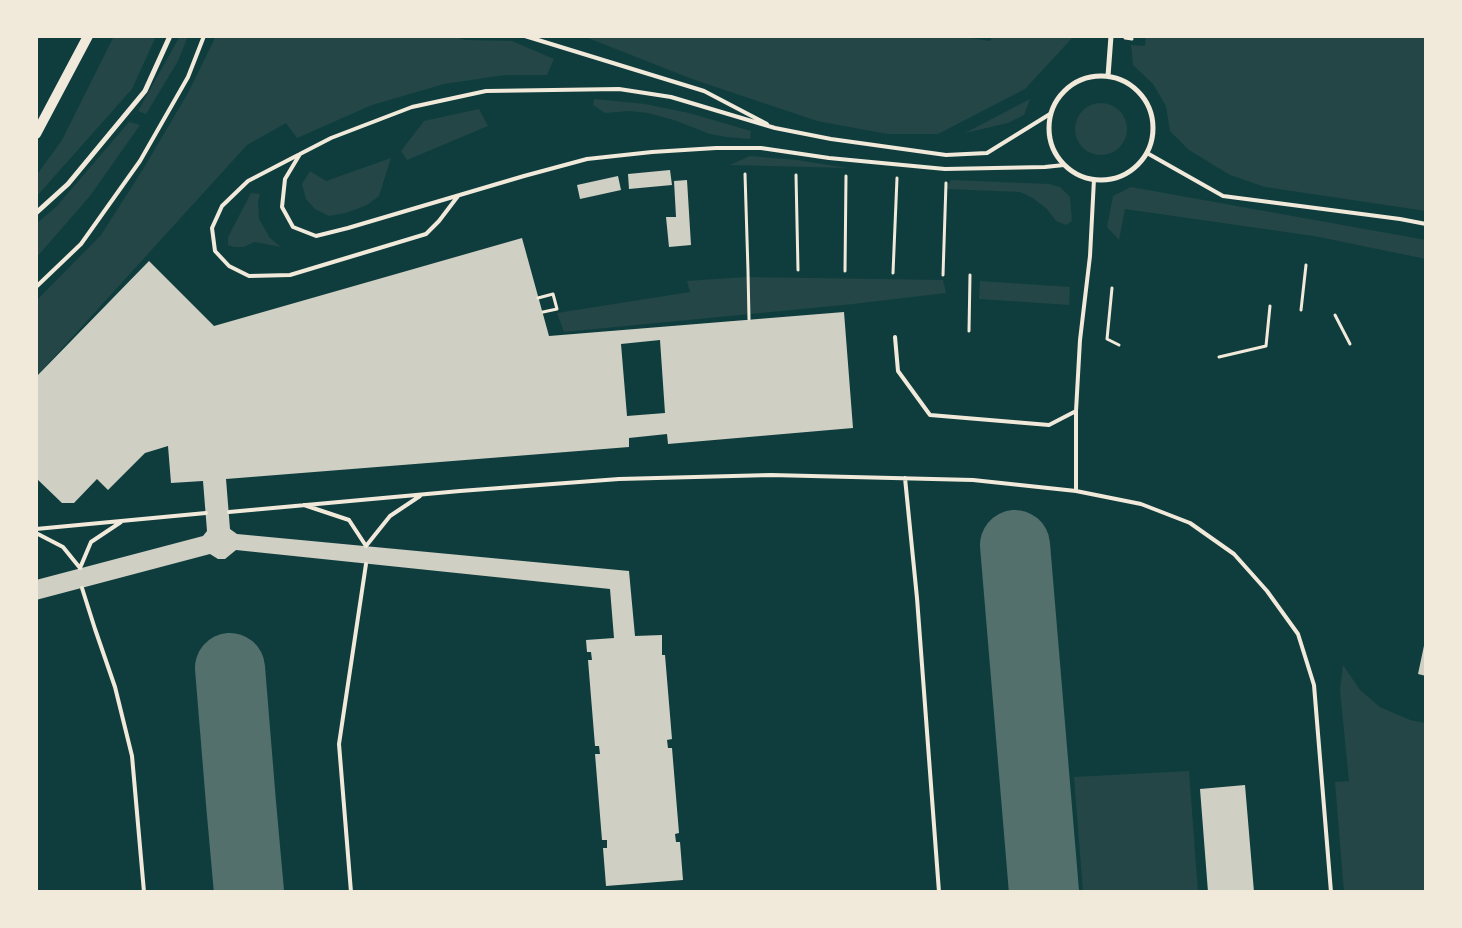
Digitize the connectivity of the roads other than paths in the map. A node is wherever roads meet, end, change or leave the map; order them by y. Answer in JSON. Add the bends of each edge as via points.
{"nodes":[{"id":1,"x":88,"y":36,"type":"edge"},
{"id":2,"x":170,"y":36,"type":"edge"},
{"id":3,"x":204,"y":36,"type":"edge"},
{"id":4,"x":525,"y":36,"type":"edge"},
{"id":5,"x":1111,"y":36,"type":"edge"},
{"id":6,"x":1108,"y":76,"type":"junction"},
{"id":7,"x":1050,"y":114,"type":"junction"},
{"id":8,"x":775,"y":128,"type":"junction"},
{"id":9,"x":36,"y":134,"type":"edge"},
{"id":10,"x":1147,"y":153,"type":"junction"},
{"id":11,"x":300,"y":154,"type":"junction"},
{"id":12,"x":1064,"y":165,"type":"junction"},
{"id":13,"x":1094,"y":180,"type":"junction"},
{"id":14,"x":458,"y":196,"type":"junction"},
{"id":15,"x":36,"y":213,"type":"edge"},
{"id":16,"x":1426,"y":224,"type":"edge"},
{"id":17,"x":36,"y":287,"type":"edge"},
{"id":18,"x":895,"y":337,"type":"dead end"},
{"id":19,"x":1076,"y":411,"type":"junction"},
{"id":20,"x":905,"y":478,"type":"junction"},
{"id":21,"x":1076,"y":491,"type":"junction"},
{"id":22,"x":422,"y":494,"type":"junction"},
{"id":23,"x":302,"y":505,"type":"junction"},
{"id":24,"x":229,"y":512,"type":"dead end"},
{"id":25,"x":206,"y":514,"type":"dead end"},
{"id":26,"x":123,"y":521,"type":"junction"},
{"id":27,"x":36,"y":529,"type":"edge"},
{"id":28,"x":36,"y":533,"type":"edge"},
{"id":29,"x":366,"y":564,"type":"dead end"},
{"id":30,"x":82,"y":588,"type":"dead end"},
{"id":31,"x":144,"y":892,"type":"edge"},
{"id":32,"x":351,"y":892,"type":"edge"},
{"id":33,"x":939,"y":892,"type":"edge"},
{"id":34,"x":1330,"y":892,"type":"edge"}],
"edges":[{"from":1,"to":9,"type":"main road"},
{"from":2,"to":15,"type":"street","via":[[145,91],[68,184]]},
{"from":3,"to":17,"type":"lane","via":[[188,77],[140,161],[81,244]]},
{"from":4,"to":8,"type":"lane","via":[[704,91]]},
{"from":5,"to":6,"type":"street"},
{"from":6,"to":7,"type":"street","via":[[1078,80],[1056,101]]},
{"from":6,"to":10,"type":"street","via":[[1138,90],[1148,104],[1153,120]]},
{"from":7,"to":8,"type":"lane","via":[[987,153],[946,156]]},
{"from":7,"to":12,"type":"street","via":[[1050,142]]},
{"from":8,"to":11,"type":"lane","via":[[671,97],[619,89],[486,91],[412,107],[331,138]]},
{"from":10,"to":13,"type":"street","via":[[1137,166],[1124,174]]},
{"from":10,"to":16,"type":"lane","via":[[1224,196]]},
{"from":11,"to":14,"type":"lane","via":[[285,180],[282,206],[293,227],[316,236]]},
{"from":11,"to":14,"type":"lane","via":[[248,181],[222,206],[212,228],[215,251],[229,266],[249,276],[290,275],[426,234]]},
{"from":12,"to":13,"type":"street","via":[[1078,175]]},
{"from":12,"to":14,"type":"lane","via":[[945,169],[761,148],[716,148],[587,159]]},
{"from":13,"to":19,"type":"lane"},
{"from":18,"to":19,"type":"lane","via":[[898,371],[930,415],[1048,424]]},
{"from":19,"to":21,"type":"lane"},
{"from":20,"to":21,"type":"lane","via":[[973,480]]},
{"from":20,"to":22,"type":"lane","via":[[771,475],[618,479]]},
{"from":20,"to":33,"type":"lane"},
{"from":21,"to":34,"type":"lane","via":[[1141,504],[1190,523],[1234,554],[1298,634],[1314,685]]},
{"from":22,"to":23,"type":"lane"},
{"from":22,"to":23,"type":"lane","via":[[390,516],[366,546],[349,520]]},
{"from":23,"to":24,"type":"lane"},
{"from":25,"to":26,"type":"lane"},
{"from":26,"to":27,"type":"lane"},
{"from":26,"to":28,"type":"lane","via":[[91,542],[80,568],[63,548]]},
{"from":29,"to":32,"type":"lane","via":[[340,744]]},
{"from":30,"to":31,"type":"lane","via":[[115,686],[132,756]]}]}
